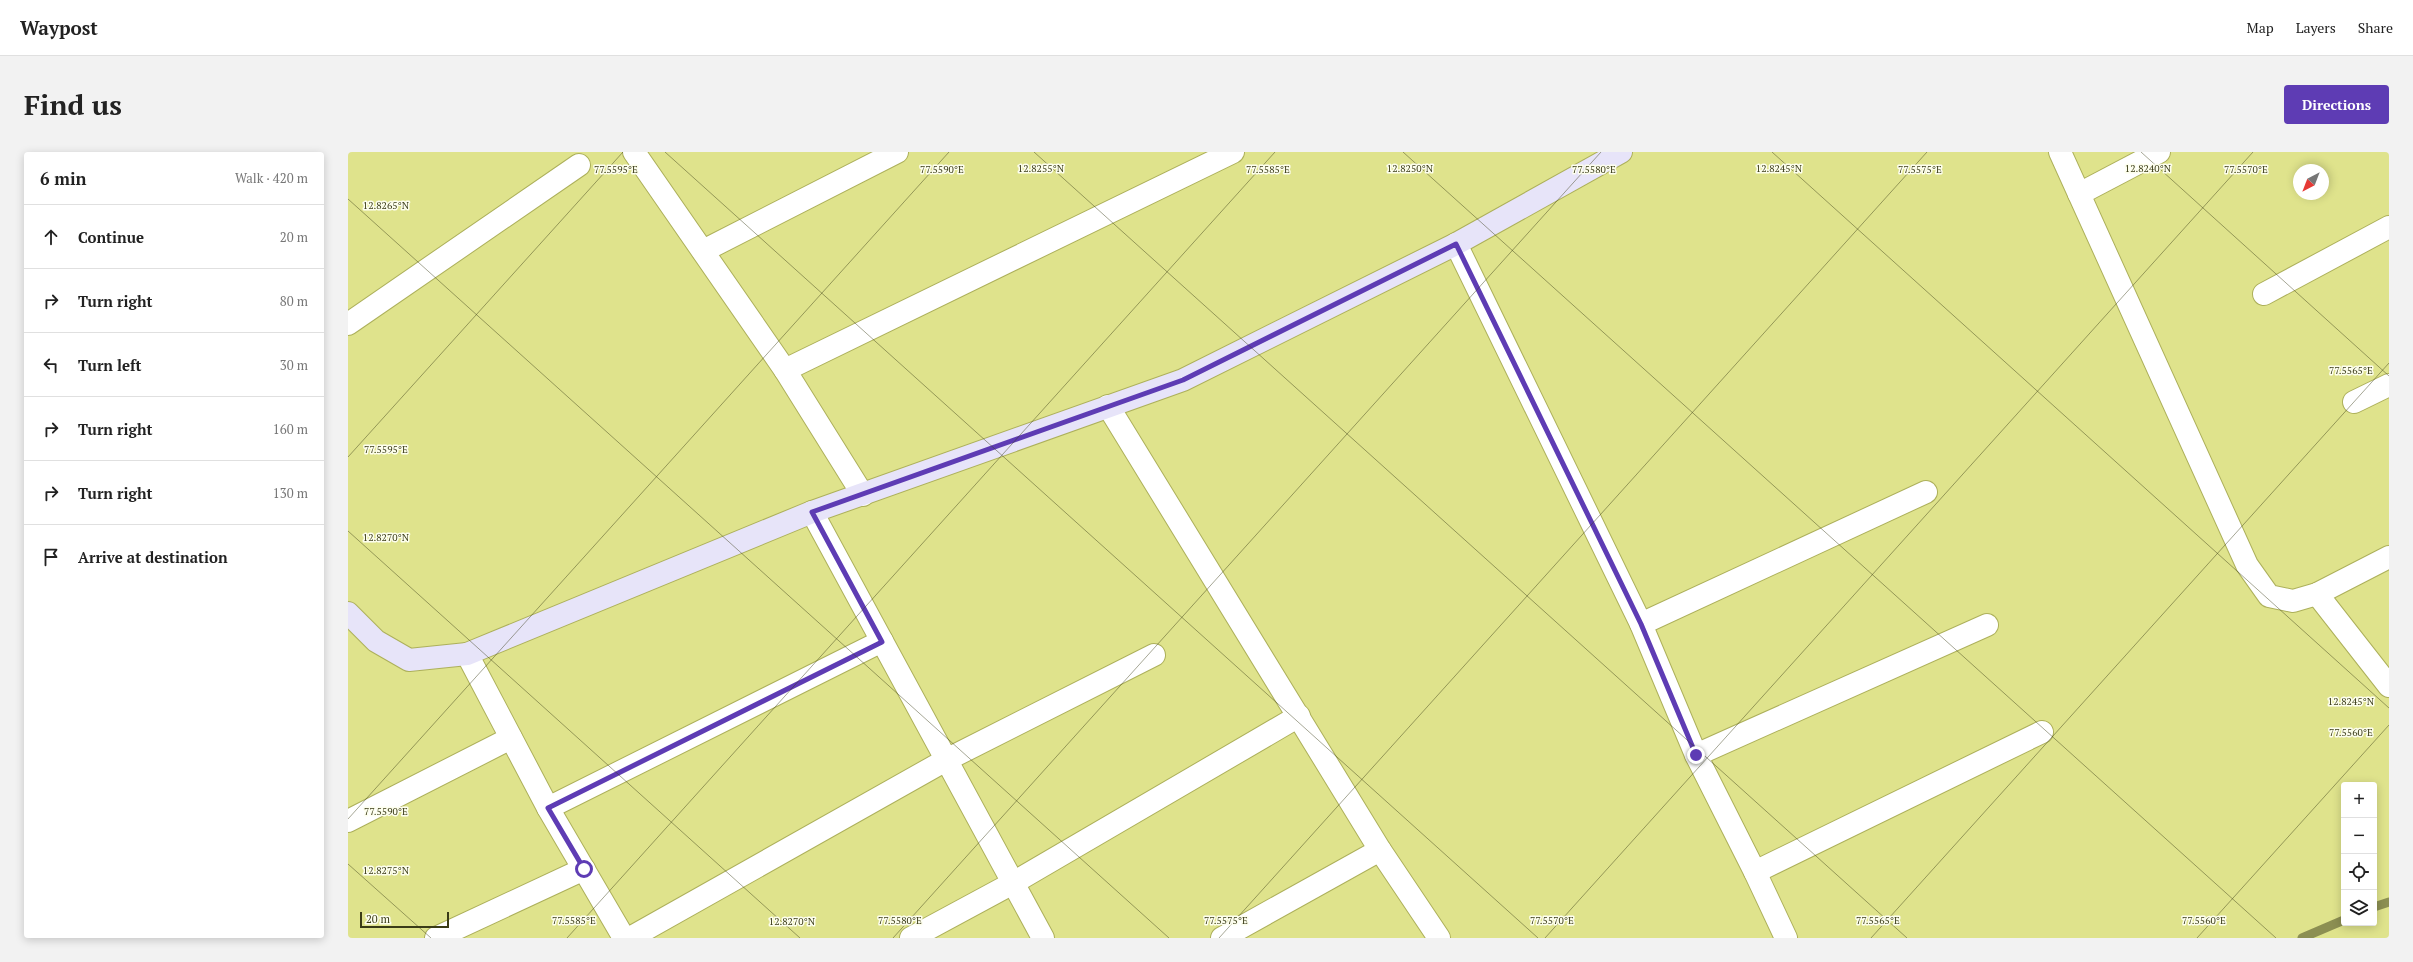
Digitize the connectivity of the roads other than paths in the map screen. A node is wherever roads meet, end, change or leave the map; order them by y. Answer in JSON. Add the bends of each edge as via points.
{"nodes":[{"id":1,"x":634,"y":152,"type":"edge"},
{"id":2,"x":898,"y":152,"type":"edge"},
{"id":3,"x":1233,"y":152,"type":"edge"},
{"id":4,"x":1621,"y":152,"type":"edge"},
{"id":5,"x":2060,"y":152,"type":"edge"},
{"id":6,"x":2159,"y":152,"type":"edge"},
{"id":7,"x":578,"y":165,"type":"dead end"},
{"id":8,"x":2079,"y":194,"type":"junction"},
{"id":9,"x":2389,"y":227,"type":"edge"},
{"id":10,"x":1456,"y":244,"type":"junction"},
{"id":11,"x":703,"y":251,"type":"junction"},
{"id":12,"x":2264,"y":294,"type":"dead end"},
{"id":13,"x":348,"y":324,"type":"edge"},
{"id":14,"x":785,"y":370,"type":"junction"},
{"id":15,"x":2389,"y":385,"type":"edge"},
{"id":16,"x":2354,"y":402,"type":"dead end"},
{"id":17,"x":1108,"y":406,"type":"junction"},
{"id":18,"x":1926,"y":492,"type":"dead end"},
{"id":19,"x":863,"y":495,"type":"junction"},
{"id":20,"x":812,"y":512,"type":"junction"},
{"id":21,"x":2389,"y":557,"type":"edge"},
{"id":22,"x":2317,"y":594,"type":"junction"},
{"id":23,"x":348,"y":613,"type":"edge"},
{"id":24,"x":1641,"y":624,"type":"junction"},
{"id":25,"x":1987,"y":625,"type":"dead end"},
{"id":26,"x":882,"y":642,"type":"junction"},
{"id":27,"x":467,"y":654,"type":"junction"},
{"id":28,"x":1154,"y":655,"type":"dead end"},
{"id":29,"x":2389,"y":686,"type":"edge"},
{"id":30,"x":1299,"y":716,"type":"junction"},
{"id":31,"x":2042,"y":732,"type":"dead end"},
{"id":32,"x":511,"y":738,"type":"junction"},
{"id":33,"x":1696,"y":755,"type":"junction"},
{"id":34,"x":946,"y":760,"type":"junction"},
{"id":35,"x":548,"y":808,"type":"junction"},
{"id":36,"x":348,"y":821,"type":"edge"},
{"id":37,"x":1380,"y":850,"type":"junction"},
{"id":38,"x":584,"y":869,"type":"junction"},
{"id":39,"x":1755,"y":872,"type":"junction"},
{"id":40,"x":1013,"y":883,"type":"junction"},
{"id":41,"x":436,"y":938,"type":"edge"},
{"id":42,"x":624,"y":938,"type":"edge"},
{"id":43,"x":630,"y":938,"type":"edge"},
{"id":44,"x":911,"y":938,"type":"edge"},
{"id":45,"x":1043,"y":938,"type":"edge"},
{"id":46,"x":1222,"y":938,"type":"edge"},
{"id":47,"x":1439,"y":938,"type":"edge"},
{"id":48,"x":1786,"y":938,"type":"edge"}],
"edges":[{"from":1,"to":11,"type":"street"},
{"from":2,"to":11,"type":"street"},
{"from":3,"to":14,"type":"street"},
{"from":4,"to":10,"type":"street"},
{"from":5,"to":8,"type":"street"},
{"from":6,"to":8,"type":"street"},
{"from":7,"to":13,"type":"street"},
{"from":8,"to":22,"type":"street","via":[[2247,565],[2269,596],[2293,601]]},
{"from":9,"to":12,"type":"street"},
{"from":10,"to":17,"type":"street","via":[[1183,380]]},
{"from":10,"to":24,"type":"street"},
{"from":11,"to":14,"type":"street"},
{"from":14,"to":19,"type":"street"},
{"from":15,"to":16,"type":"street"},
{"from":17,"to":19,"type":"street"},
{"from":17,"to":30,"type":"street"},
{"from":18,"to":24,"type":"street"},
{"from":19,"to":20,"type":"street"},
{"from":20,"to":26,"type":"street"},
{"from":20,"to":27,"type":"street"},
{"from":21,"to":22,"type":"street"},
{"from":22,"to":29,"type":"street"},
{"from":23,"to":27,"type":"street","via":[[376,641],[409,660]]},
{"from":24,"to":33,"type":"street"},
{"from":25,"to":33,"type":"street"},
{"from":26,"to":34,"type":"street"},
{"from":26,"to":35,"type":"street"},
{"from":27,"to":32,"type":"street"},
{"from":28,"to":34,"type":"street"},
{"from":30,"to":37,"type":"street"},
{"from":30,"to":40,"type":"street"},
{"from":31,"to":39,"type":"street"},
{"from":32,"to":35,"type":"street"},
{"from":32,"to":36,"type":"street"},
{"from":33,"to":39,"type":"street"},
{"from":34,"to":40,"type":"street"},
{"from":34,"to":43,"type":"street"},
{"from":35,"to":38,"type":"street"},
{"from":37,"to":46,"type":"street"},
{"from":37,"to":47,"type":"street"},
{"from":38,"to":41,"type":"street"},
{"from":38,"to":42,"type":"street"},
{"from":39,"to":48,"type":"street"},
{"from":40,"to":44,"type":"street"},
{"from":40,"to":45,"type":"street"}]}
